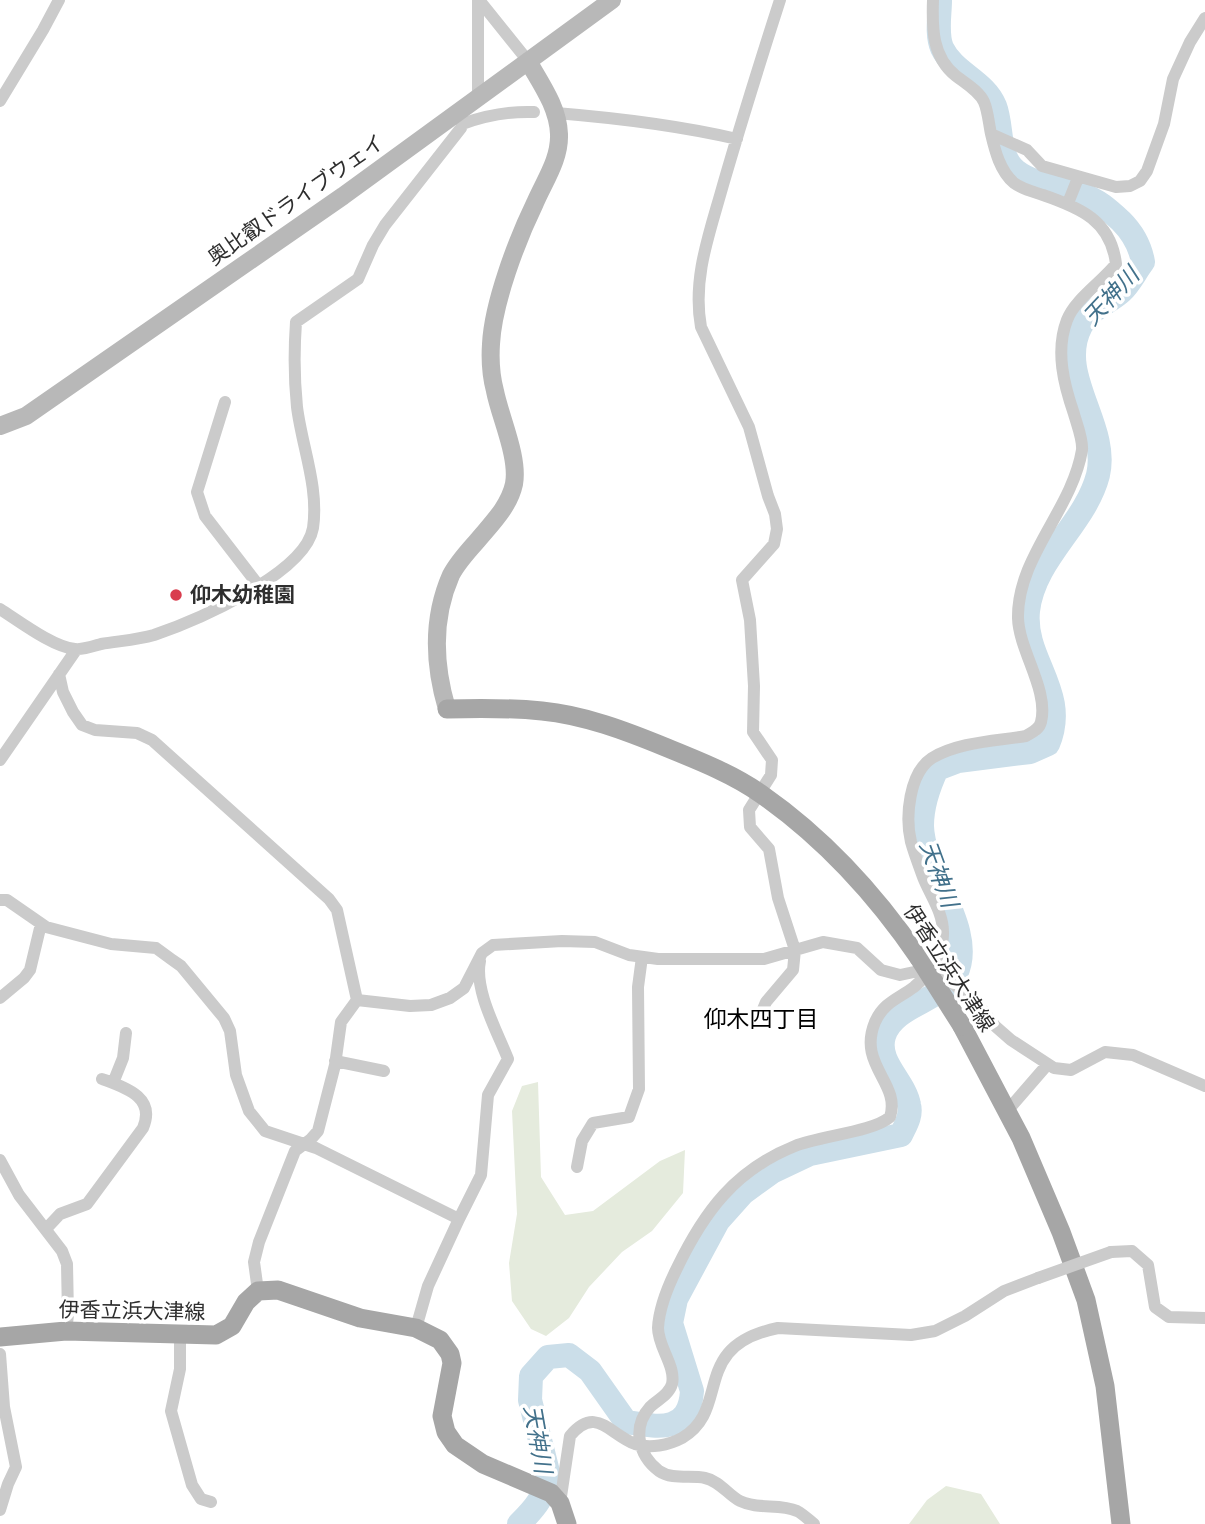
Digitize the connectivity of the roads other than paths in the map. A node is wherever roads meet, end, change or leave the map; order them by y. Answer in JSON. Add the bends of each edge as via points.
{"nodes":[{"id":1,"x":59,"y":0,"type":"edge"},
{"id":2,"x":479,"y":0,"type":"edge"},
{"id":3,"x":612,"y":0,"type":"edge"},
{"id":4,"x":780,"y":0,"type":"edge"},
{"id":5,"x":933,"y":0,"type":"edge"},
{"id":6,"x":1205,"y":18,"type":"edge"},
{"id":7,"x":528,"y":61,"type":"junction"},
{"id":8,"x":478,"y":98,"type":"junction"},
{"id":9,"x":0,"y":101,"type":"edge"},
{"id":10,"x":534,"y":112,"type":"dead end"},
{"id":11,"x":556,"y":113,"type":"junction"},
{"id":12,"x":460,"y":118,"type":"junction"},
{"id":13,"x":991,"y":134,"type":"junction"},
{"id":14,"x":737,"y":139,"type":"junction"},
{"id":15,"x":1077,"y":180,"type":"junction"},
{"id":16,"x":1069,"y":200,"type":"junction"},
{"id":17,"x":225,"y":402,"type":"dead end"},
{"id":18,"x":0,"y":426,"type":"edge"},
{"id":19,"x":260,"y":586,"type":"junction"},
{"id":20,"x":0,"y":609,"type":"edge"},
{"id":21,"x":76,"y":650,"type":"junction"},
{"id":22,"x":60,"y":674,"type":"junction"},
{"id":23,"x":446,"y":709,"type":"joint"},
{"id":24,"x":0,"y":760,"type":"edge"},
{"id":25,"x":759,"y":792,"type":"junction"},
{"id":26,"x":0,"y":900,"type":"edge"},
{"id":27,"x":41,"y":924,"type":"junction"},
{"id":28,"x":795,"y":950,"type":"junction"},
{"id":29,"x":482,"y":953,"type":"junction"},
{"id":30,"x":642,"y":957,"type":"junction"},
{"id":31,"x":929,"y":967,"type":"junction"},
{"id":32,"x":0,"y":998,"type":"edge"},
{"id":33,"x":357,"y":1000,"type":"junction"},
{"id":34,"x":761,"y":1014,"type":"dead end"},
{"id":35,"x":126,"y":1033,"type":"dead end"},
{"id":36,"x":335,"y":1061,"type":"junction"},
{"id":37,"x":1047,"y":1065,"type":"junction"},
{"id":38,"x":384,"y":1071,"type":"dead end"},
{"id":39,"x":1205,"y":1086,"type":"edge"},
{"id":40,"x":1008,"y":1111,"type":"junction"},
{"id":41,"x":302,"y":1144,"type":"junction"},
{"id":42,"x":0,"y":1160,"type":"edge"},
{"id":43,"x":578,"y":1167,"type":"dead end"},
{"id":44,"x":458,"y":1219,"type":"junction"},
{"id":45,"x":46,"y":1229,"type":"junction"},
{"id":46,"x":258,"y":1291,"type":"junction"},
{"id":47,"x":1205,"y":1318,"type":"edge"},
{"id":48,"x":416,"y":1328,"type":"junction"},
{"id":49,"x":66,"y":1331,"type":"junction"},
{"id":50,"x":180,"y":1334,"type":"junction"},
{"id":51,"x":0,"y":1336,"type":"edge"},
{"id":52,"x":0,"y":1354,"type":"edge"},
{"id":53,"x":638,"y":1439,"type":"junction"},
{"id":54,"x":556,"y":1498,"type":"junction"},
{"id":55,"x":211,"y":1502,"type":"dead end"},
{"id":56,"x":0,"y":1510,"type":"edge"},
{"id":57,"x":568,"y":1524,"type":"edge"},
{"id":58,"x":814,"y":1524,"type":"edge"},
{"id":59,"x":1121,"y":1524,"type":"edge"}],
"edges":[{"from":1,"to":9,"type":"street"},
{"from":2,"to":7,"type":"street"},
{"from":2,"to":8,"type":"street"},
{"from":3,"to":7,"type":"street","name":"奥比叡ドライブウェイ"},
{"from":4,"to":14,"type":"street"},
{"from":5,"to":13,"type":"street","via":[[938,53],[984,102]]},
{"from":6,"to":15,"type":"street","via":[[1173,79],[1164,124],[1140,181],[1116,187]]},
{"from":7,"to":8,"type":"street","name":"奥比叡ドライブウェイ"},
{"from":7,"to":11,"type":"street"},
{"from":8,"to":12,"type":"street","name":"奥比叡ドライブウェイ"},
{"from":10,"to":12,"type":"street"},
{"from":11,"to":14,"type":"street","via":[[686,127]]},
{"from":11,"to":23,"type":"street","via":[[555,162],[497,303],[491,343],[495,392],[509,438],[514,483],[500,514],[452,573],[439,611],[436,654]]},
{"from":12,"to":18,"type":"street","name":"奥比叡ドライブウェイ","via":[[26,416]]},
{"from":12,"to":19,"type":"street","via":[[455,136],[385,225],[358,279],[296,322],[293,354],[311,472],[313,529],[305,548],[289,566]]},
{"from":13,"to":15,"type":"street","via":[[1027,150],[1042,166]]},
{"from":13,"to":16,"type":"street","via":[[1003,169],[1014,183],[1028,191]]},
{"from":14,"to":25,"type":"street","via":[[703,259],[698,310],[705,338],[749,427],[775,514],[775,544],[742,580],[751,633],[753,732],[772,760],[771,775]]},
{"from":15,"to":16,"type":"street"},
{"from":16,"to":31,"type":"street","via":[[1105,232],[1114,247],[1116,264],[1067,319],[1061,358],[1082,447],[1067,496],[1034,557],[1019,604],[1018,622],[1037,686],[1041,722],[1026,736],[954,748],[931,758],[920,772],[912,790],[910,840],[943,932],[940,953]]},
{"from":17,"to":19,"type":"street","via":[[197,492],[205,516]]},
{"from":19,"to":21,"type":"street","via":[[151,636]]},
{"from":20,"to":21,"type":"street"},
{"from":21,"to":22,"type":"street"},
{"from":22,"to":24,"type":"street"},
{"from":22,"to":33,"type":"street","via":[[63,692],[82,725],[137,733],[152,740],[329,899],[337,910]]},
{"from":23,"to":25,"type":"main road","name":"伊香立浜大津線","via":[[545,711],[598,723],[699,761]]},
{"from":25,"to":28,"type":"street","via":[[749,810],[750,827],[769,849]]},
{"from":25,"to":31,"type":"main road","name":"伊香立浜大津線","via":[[819,840],[865,887]]},
{"from":26,"to":27,"type":"street","via":[[7,900]]},
{"from":27,"to":32,"type":"street","via":[[30,970]]},
{"from":27,"to":41,"type":"street","via":[[111,944],[156,948],[181,966],[224,1018],[236,1075],[257,1123],[265,1131]]},
{"from":28,"to":30,"type":"street","via":[[764,960]]},
{"from":28,"to":31,"type":"street","via":[[823,942],[857,948],[881,970],[900,975]]},
{"from":28,"to":34,"type":"street","via":[[793,970]]},
{"from":29,"to":30,"type":"street","via":[[493,945],[562,941],[595,942]]},
{"from":29,"to":33,"type":"street","via":[[464,988],[450,998],[410,1006]]},
{"from":29,"to":44,"type":"street","via":[[478,970],[481,989],[508,1059],[488,1095],[481,1175]]},
{"from":30,"to":43,"type":"street","via":[[639,1089],[629,1117],[593,1123],[582,1142]]},
{"from":31,"to":37,"type":"street","via":[[977,1003],[1011,1040]]},
{"from":31,"to":40,"type":"main road","name":"伊香立浜大津線","bridge":true},
{"from":31,"to":53,"type":"street","via":[[916,985],[880,1012],[872,1032],[872,1056],[894,1104],[890,1117],[810,1140],[765,1161],[722,1193],[699,1225],[671,1280],[658,1329],[672,1385],[647,1410]]},
{"from":33,"to":36,"type":"street","via":[[341,1022]]},
{"from":35,"to":45,"type":"street","via":[[123,1058],[107,1081],[138,1095],[147,1118],[87,1204],[60,1214]]},
{"from":36,"to":38,"type":"street"},
{"from":36,"to":41,"type":"street","via":[[318,1131]]},
{"from":37,"to":39,"type":"street","via":[[1071,1070],[1105,1052],[1133,1055]]},
{"from":37,"to":40,"type":"street"},
{"from":40,"to":59,"type":"main road","name":"伊香立浜大津線","via":[[1086,1300],[1105,1386]]},
{"from":41,"to":44,"type":"street"},
{"from":41,"to":46,"type":"street","via":[[295,1151],[259,1242],[254,1262]]},
{"from":42,"to":45,"type":"street","via":[[19,1195]]},
{"from":44,"to":48,"type":"street","via":[[428,1286]]},
{"from":45,"to":49,"type":"street","via":[[67,1264]]},
{"from":46,"to":48,"type":"main road","via":[[278,1290],[360,1318]]},
{"from":46,"to":50,"type":"main road","name":"伊香立浜大津線","via":[[224,1332]]},
{"from":47,"to":53,"type":"street","bridge":true,"via":[[1170,1317],[1155,1307],[1148,1265],[1132,1251],[1111,1252],[1004,1291],[935,1331],[911,1335],[778,1328],[757,1332],[743,1339],[720,1363],[703,1417],[692,1432],[658,1446]]},
{"from":48,"to":54,"type":"main road","via":[[440,1340],[450,1354],[442,1416],[455,1446]]},
{"from":49,"to":50,"type":"main road","name":"伊香立浜大津線"},
{"from":49,"to":51,"type":"main road","name":"伊香立浜大津線"},
{"from":50,"to":55,"type":"street","via":[[180,1369],[171,1411],[192,1485],[201,1499]]},
{"from":52,"to":56,"type":"street","via":[[16,1467]]},
{"from":53,"to":54,"type":"street","via":[[594,1422],[576,1429],[570,1436]]},
{"from":53,"to":58,"type":"street","via":[[658,1470],[668,1476],[708,1478],[740,1501],[797,1511]]},
{"from":54,"to":57,"type":"main road"}]}
